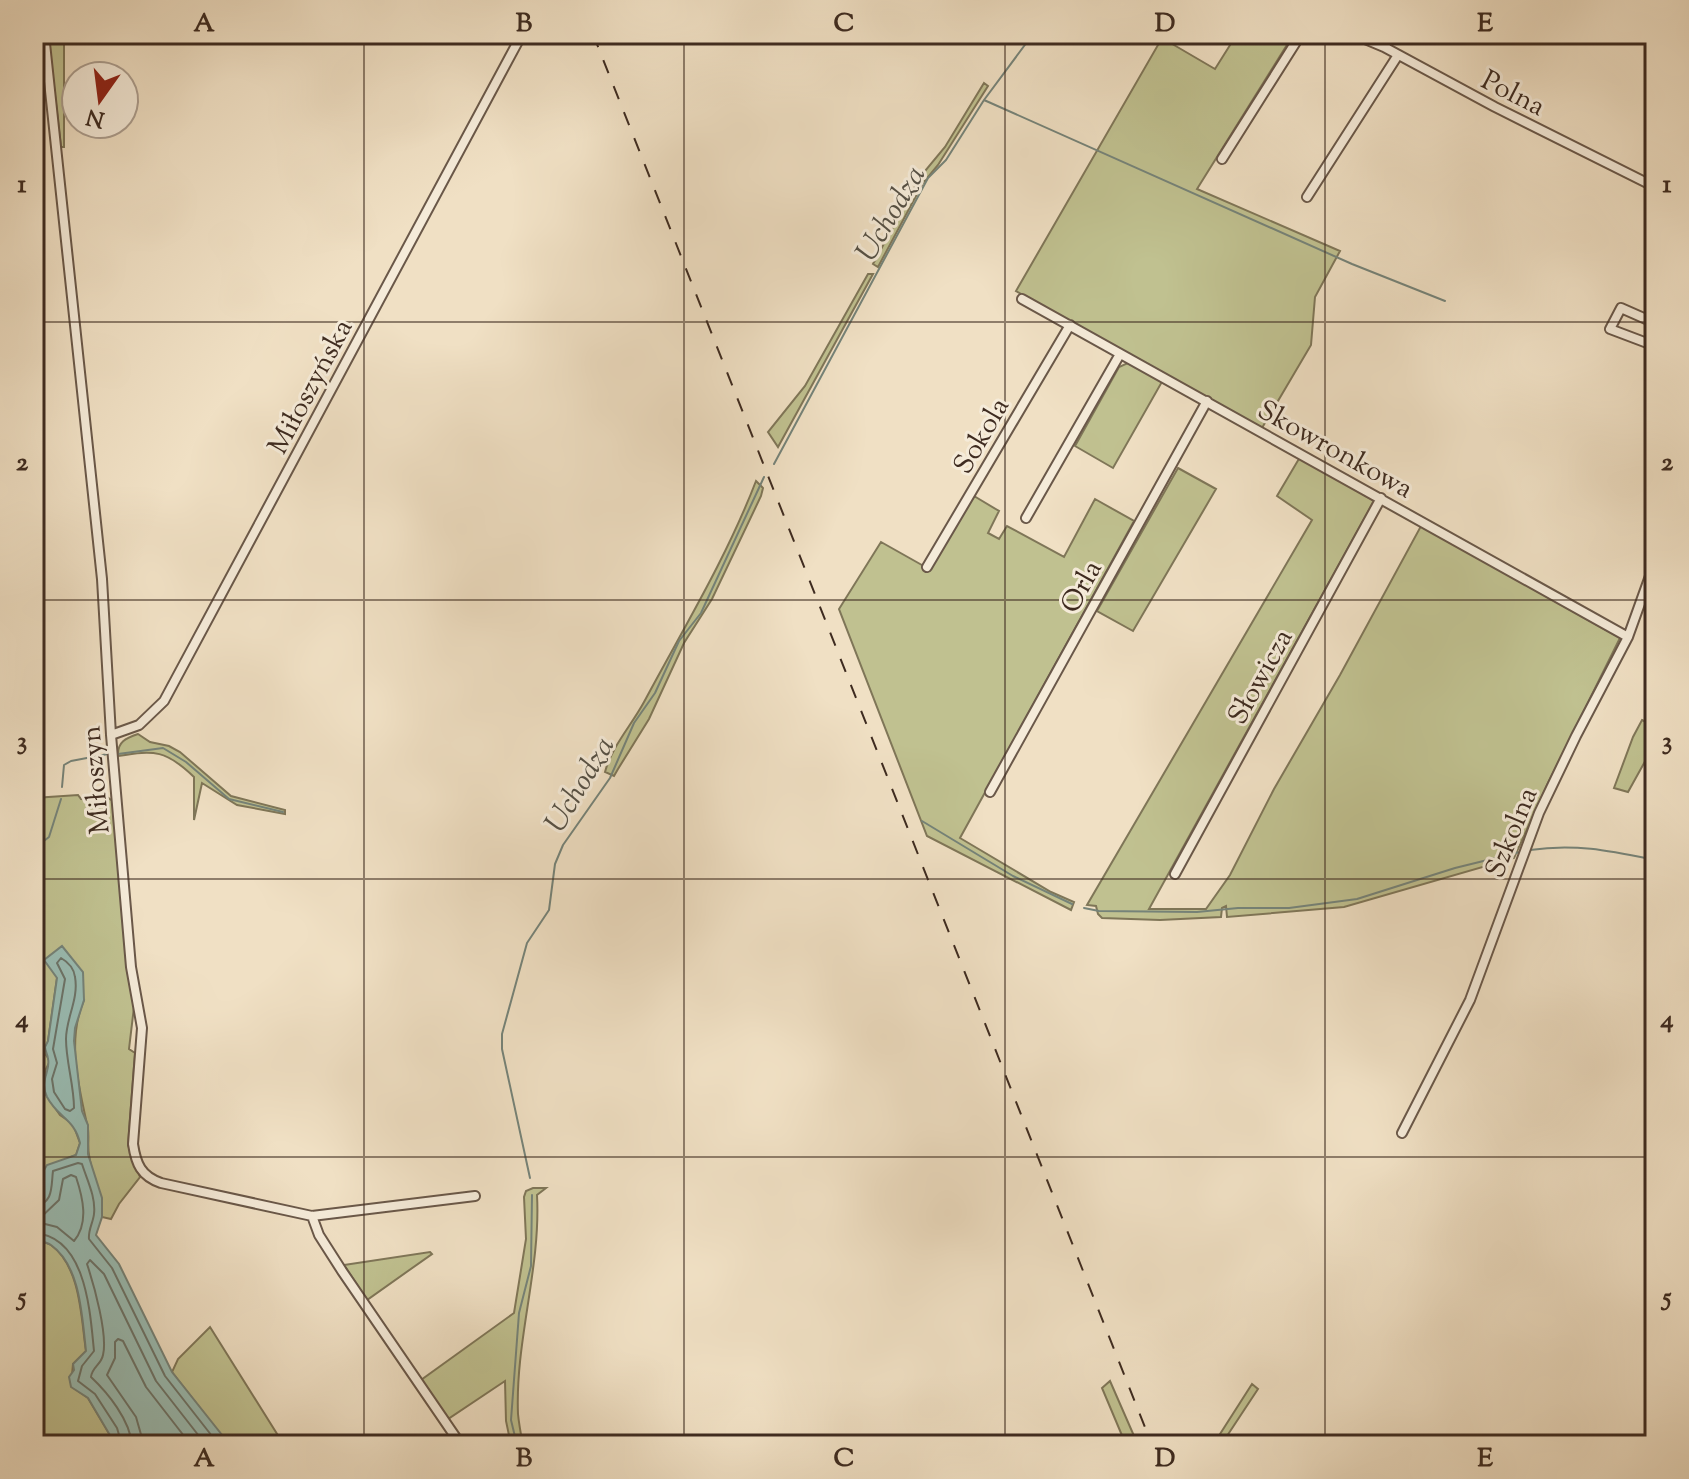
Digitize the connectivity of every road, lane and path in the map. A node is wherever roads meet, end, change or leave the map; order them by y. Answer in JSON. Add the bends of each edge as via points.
{"nodes":[{"id":1,"x":522,"y":34,"type":"edge"},
{"id":2,"x":1301,"y":34,"type":"edge"},
{"id":3,"x":1353,"y":34,"type":"edge"},
{"id":4,"x":1392,"y":34,"type":"edge"},
{"id":5,"x":44,"y":38,"type":"edge"},
{"id":6,"x":1384,"y":47,"type":"junction"},
{"id":7,"x":1398,"y":55,"type":"junction"},
{"id":8,"x":1222,"y":159,"type":"dead end"},
{"id":9,"x":1655,"y":187,"type":"edge"},
{"id":10,"x":1307,"y":197,"type":"dead end"},
{"id":11,"x":1022,"y":299,"type":"dead end"},
{"id":12,"x":1655,"y":323,"type":"edge"},
{"id":13,"x":1070,"y":325,"type":"junction"},
{"id":14,"x":1655,"y":346,"type":"edge"},
{"id":15,"x":1120,"y":354,"type":"junction"},
{"id":16,"x":1207,"y":401,"type":"junction"},
{"id":17,"x":1381,"y":498,"type":"junction"},
{"id":18,"x":1026,"y":518,"type":"dead end"},
{"id":19,"x":1655,"y":562,"type":"edge"},
{"id":20,"x":927,"y":567,"type":"dead end"},
{"id":21,"x":1628,"y":637,"type":"junction"},
{"id":22,"x":111,"y":735,"type":"junction"},
{"id":23,"x":990,"y":792,"type":"dead end"},
{"id":24,"x":1175,"y":874,"type":"dead end"},
{"id":25,"x":1402,"y":1133,"type":"dead end"},
{"id":26,"x":475,"y":1196,"type":"dead end"},
{"id":27,"x":312,"y":1216,"type":"junction"},
{"id":28,"x":461,"y":1445,"type":"edge"}],
"edges":[{"from":1,"to":22,"type":"street","name":"Miłoszyńska","via":[[164,701],[139,725]]},
{"from":2,"to":8,"type":"street"},
{"from":3,"to":6,"type":"street","name":"Polna"},
{"from":4,"to":6,"type":"street"},
{"from":5,"to":22,"type":"street","name":"Miłoszyn","via":[[100,563]]},
{"from":6,"to":7,"type":"street","name":"Polna"},
{"from":7,"to":9,"type":"street","name":"Polna"},
{"from":7,"to":10,"type":"street"},
{"from":11,"to":13,"type":"street","name":"Skowronkowa"},
{"from":12,"to":14,"type":"street","via":[[1621,308],[1610,329]]},
{"from":13,"to":15,"type":"street","name":"Skowronkowa"},
{"from":13,"to":20,"type":"street","name":"Sokola"},
{"from":15,"to":16,"type":"street","name":"Skowronkowa"},
{"from":15,"to":18,"type":"street"},
{"from":16,"to":17,"type":"street","name":"Skowronkowa"},
{"from":16,"to":23,"type":"street","name":"Orla"},
{"from":17,"to":21,"type":"street","name":"Skowronkowa"},
{"from":17,"to":24,"type":"street","name":"Słowicza"},
{"from":19,"to":21,"type":"street","name":"Szkolna"},
{"from":21,"to":25,"type":"street","name":"Szkolna","via":[[1539,813],[1470,1000]]},
{"from":22,"to":27,"type":"street","name":"Miłoszyn","via":[[131,967],[142,1028],[135,1157],[148,1179]]},
{"from":26,"to":27,"type":"street","name":"Miłoszyn"},
{"from":27,"to":28,"type":"street","via":[[327,1247]]}]}
